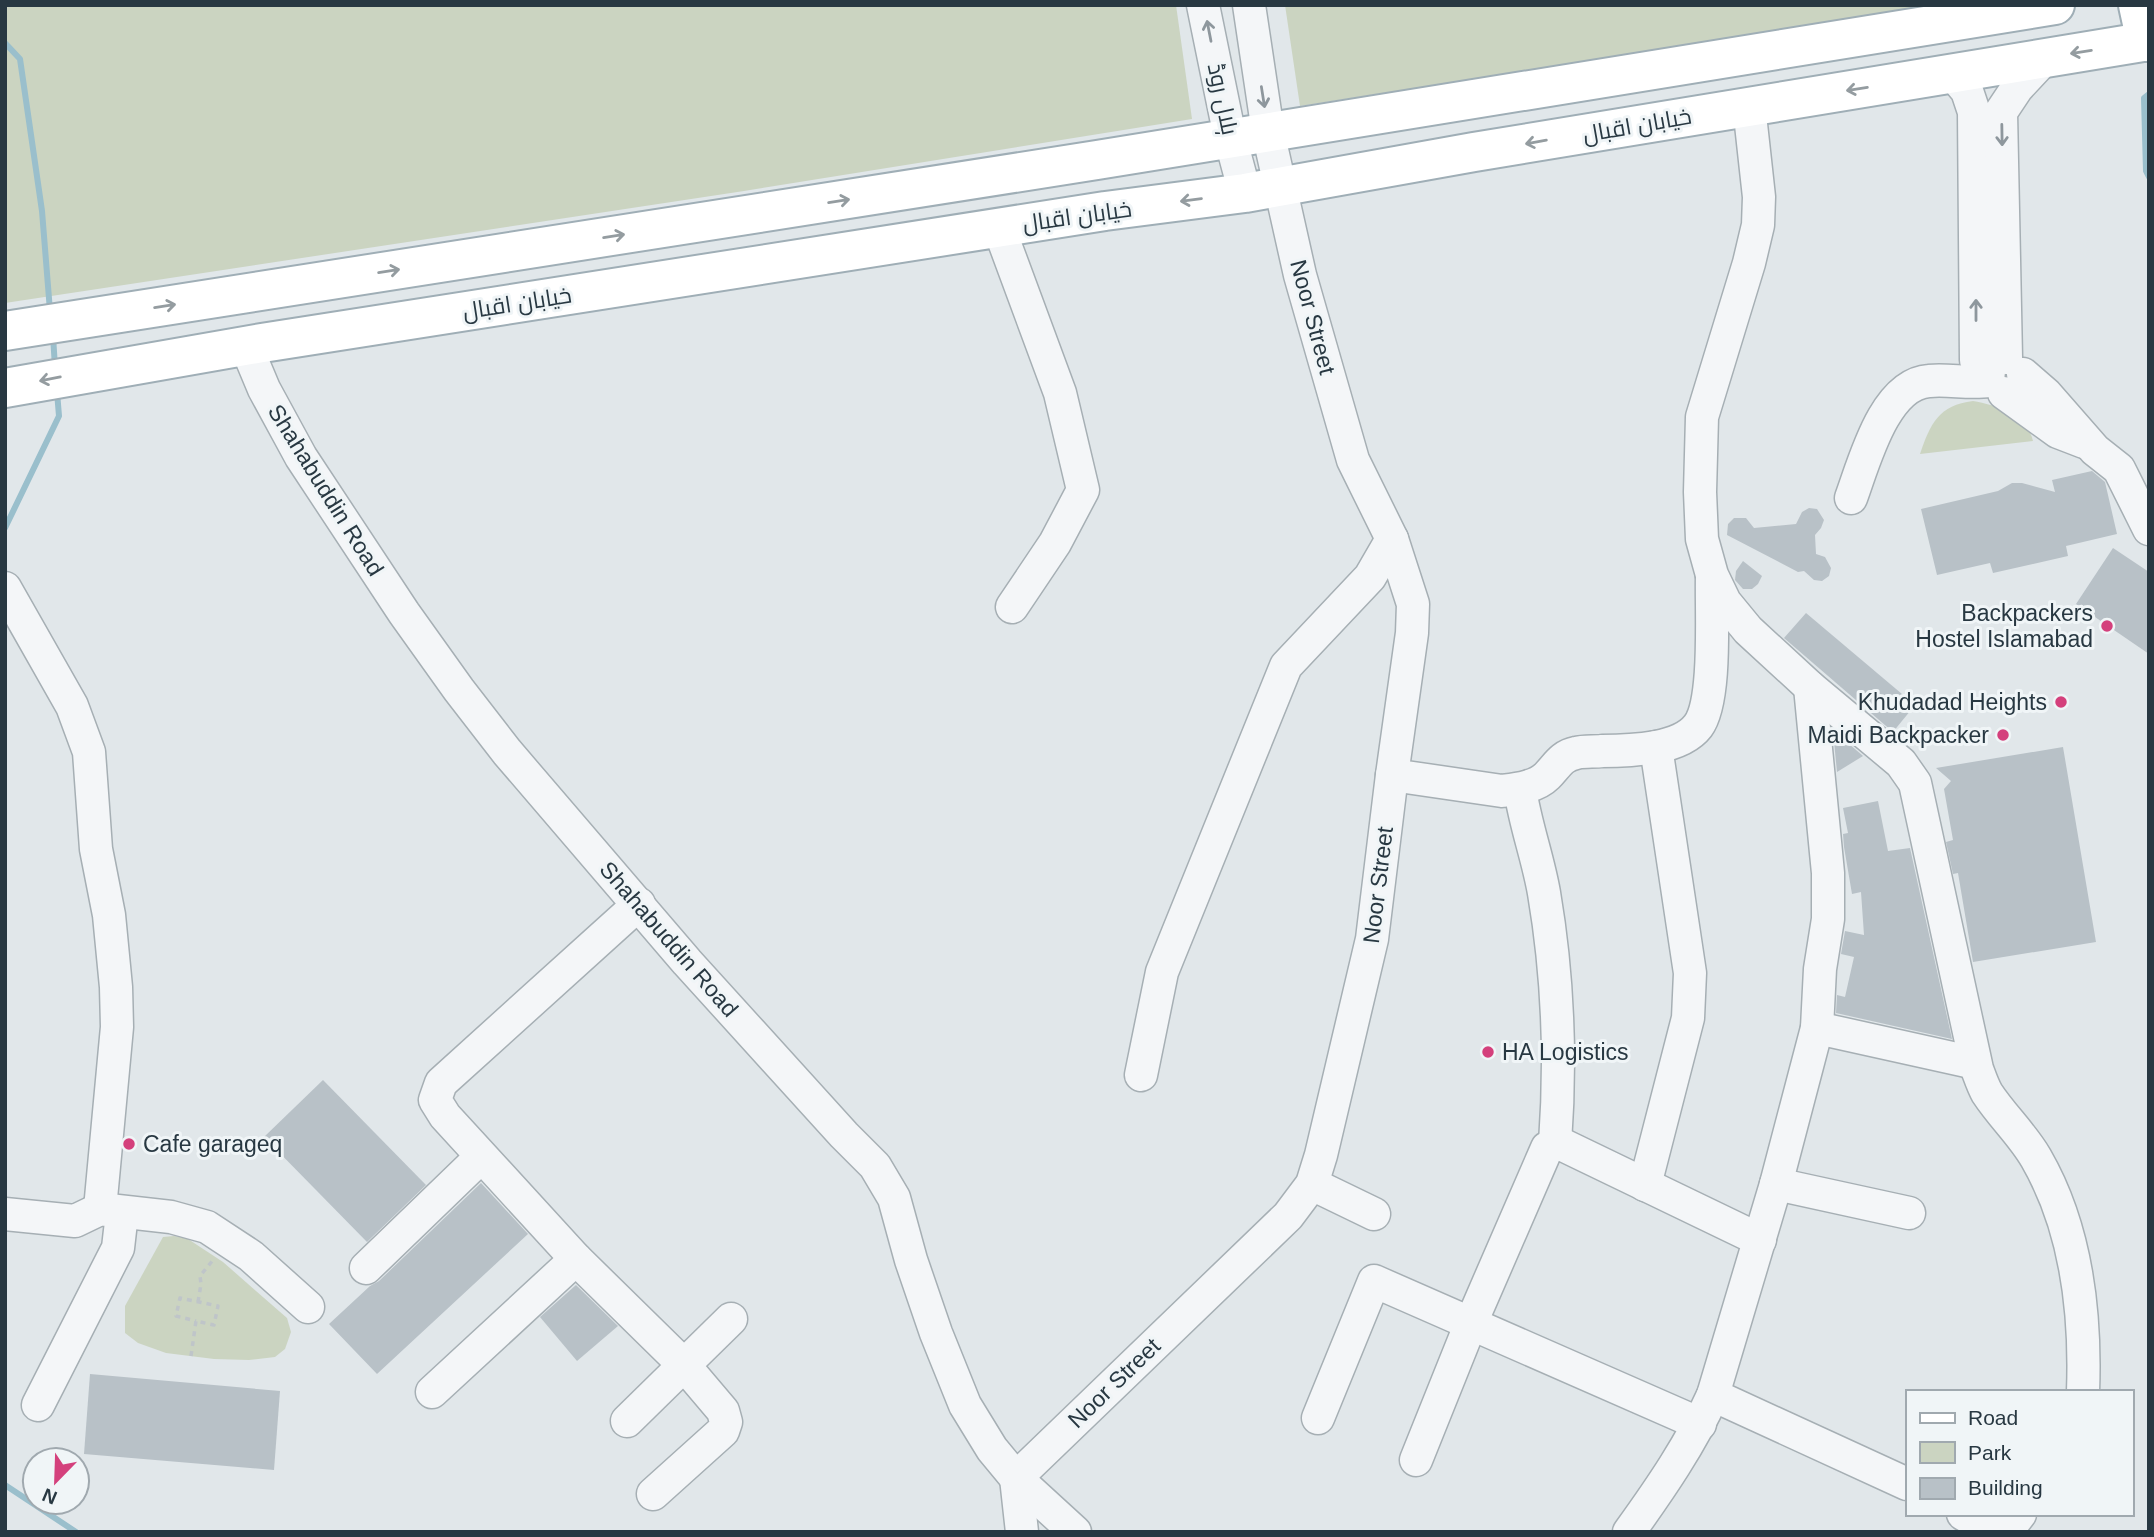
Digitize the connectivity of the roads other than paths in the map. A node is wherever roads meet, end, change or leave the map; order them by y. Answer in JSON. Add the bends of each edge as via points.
{"nodes":[{"id":1,"x":1203,"y":5,"type":"edge"},
{"id":2,"x":1249,"y":5,"type":"edge"},
{"id":3,"x":2055,"y":5,"type":"edge"},
{"id":4,"x":2138,"y":5,"type":"edge"},
{"id":5,"x":2147,"y":42,"type":"edge"},
{"id":6,"x":1741,"y":57,"type":"junction"},
{"id":7,"x":2045,"y":58,"type":"junction"},
{"id":8,"x":1952,"y":73,"type":"junction"},
{"id":9,"x":1749,"y":106,"type":"junction"},
{"id":10,"x":1269,"y":132,"type":"junction"},
{"id":11,"x":1230,"y":137,"type":"junction"},
{"id":12,"x":990,"y":177,"type":"junction"},
{"id":13,"x":1281,"y":185,"type":"junction"},
{"id":14,"x":1245,"y":193,"type":"junction"},
{"id":15,"x":999,"y":228,"type":"junction"},
{"id":16,"x":234,"y":295,"type":"junction"},
{"id":17,"x":16,"y":330,"type":"edge"},
{"id":18,"x":246,"y":346,"type":"junction"},
{"id":19,"x":2002,"y":376,"type":"junction"},
{"id":20,"x":5,"y":388,"type":"edge"},
{"id":21,"x":1851,"y":498,"type":"dead end"},
{"id":22,"x":2149,"y":530,"type":"edge"},
{"id":23,"x":1392,"y":539,"type":"junction"},
{"id":24,"x":1712,"y":575,"type":"junction"},
{"id":25,"x":5,"y":588,"type":"edge"},
{"id":26,"x":1012,"y":607,"type":"dead end"},
{"id":27,"x":1810,"y":687,"type":"junction"},
{"id":28,"x":1656,"y":747,"type":"junction"},
{"id":29,"x":1392,"y":775,"type":"junction"},
{"id":30,"x":1520,"y":789,"type":"junction"},
{"id":31,"x":639,"y":904,"type":"junction"},
{"id":32,"x":1817,"y":1028,"type":"junction"},
{"id":33,"x":1975,"y":1063,"type":"junction"},
{"id":34,"x":1140,"y":1074,"type":"dead end"},
{"id":35,"x":1555,"y":1144,"type":"junction"},
{"id":36,"x":481,"y":1157,"type":"junction"},
{"id":37,"x":1312,"y":1184,"type":"junction"},
{"id":38,"x":1776,"y":1184,"type":"junction"},
{"id":39,"x":1645,"y":1185,"type":"junction"},
{"id":40,"x":111,"y":1211,"type":"junction"},
{"id":41,"x":1909,"y":1213,"type":"dead end"},
{"id":42,"x":5,"y":1214,"type":"edge"},
{"id":43,"x":1374,"y":1214,"type":"dead end"},
{"id":44,"x":1760,"y":1240,"type":"junction"},
{"id":45,"x":576,"y":1259,"type":"junction"},
{"id":46,"x":366,"y":1268,"type":"dead end"},
{"id":47,"x":308,"y":1307,"type":"dead end"},
{"id":48,"x":731,"y":1319,"type":"dead end"},
{"id":49,"x":1471,"y":1323,"type":"junction"},
{"id":50,"x":684,"y":1364,"type":"junction"},
{"id":51,"x":2083,"y":1390,"type":"edge"},
{"id":52,"x":432,"y":1392,"type":"dead end"},
{"id":53,"x":38,"y":1405,"type":"dead end"},
{"id":54,"x":1706,"y":1410,"type":"junction"},
{"id":55,"x":1318,"y":1418,"type":"dead end"},
{"id":56,"x":626,"y":1420,"type":"dead end"},
{"id":57,"x":1416,"y":1460,"type":"dead end"},
{"id":58,"x":1016,"y":1478,"type":"junction"},
{"id":59,"x":1906,"y":1484,"type":"edge"},
{"id":60,"x":653,"y":1494,"type":"dead end"},
{"id":61,"x":1966,"y":1516,"type":"edge"},
{"id":62,"x":2018,"y":1516,"type":"edge"},
{"id":63,"x":1022,"y":1532,"type":"edge"},
{"id":64,"x":1075,"y":1532,"type":"edge"},
{"id":65,"x":1629,"y":1532,"type":"edge"},
{"id":66,"x":1994,"y":1532,"type":"edge"},
{"id":67,"x":2006,"y":1532,"type":"edge"}],
"edges":[{"from":11,"to":1,"type":"street","name":"ہلال روڈ","one_way":true},
{"from":2,"to":10,"type":"street","name":"ہلال روڈ","one_way":true},
{"from":3,"to":6,"type":"main road"},
{"from":4,"to":5,"type":"main road"},
{"from":5,"to":7,"type":"main road","name":"خیابان اقبال","one_way":true},
{"from":6,"to":9,"type":"main road"},
{"from":6,"to":10,"type":"main road"},
{"from":7,"to":8,"type":"main road","name":"خیابان اقبال"},
{"from":7,"to":19,"type":"street","one_way":true,"via":[[2001,112]]},
{"from":8,"to":9,"type":"main road","name":"خیابان اقبال","one_way":true},
{"from":19,"to":8,"type":"street","one_way":true,"via":[[1979,366],[1976,360],[1974,112],[1967,91]]},
{"from":9,"to":13,"type":"main road","name":"خیابان اقبال","one_way":true},
{"from":9,"to":24,"type":"street","via":[[1758,225],[1702,417],[1703,540]]},
{"from":10,"to":11,"type":"main road"},
{"from":10,"to":13,"type":"street","name":"ہلال روڈ"},
{"from":11,"to":12,"type":"main road"},
{"from":11,"to":14,"type":"street","name":"ہلال روڈ"},
{"from":12,"to":15,"type":"main road"},
{"from":16,"to":12,"type":"main road","one_way":true},
{"from":13,"to":14,"type":"main road","name":"خیابان اقبال"},
{"from":13,"to":23,"type":"street","name":"Noor Street","via":[[1300,275],[1353,460]]},
{"from":14,"to":15,"type":"main road","name":"خیابان اقبال","one_way":true},
{"from":15,"to":18,"type":"main road","name":"خیابان اقبال"},
{"from":15,"to":26,"type":"street","via":[[1060,393],[1083,489],[1055,543]]},
{"from":17,"to":16,"type":"main road","one_way":true},
{"from":16,"to":18,"type":"main road"},
{"from":18,"to":20,"type":"main road","name":"خیابان اقبال","one_way":true},
{"from":18,"to":31,"type":"street","name":"Shahabuddin Road","via":[[288,436],[412,624],[507,752]]},
{"from":19,"to":21,"type":"street","via":[[1976,383],[1929,381],[1903,390],[1891,404]]},
{"from":19,"to":22,"type":"street","via":[[2058,432],[2089,443],[2124,477]]},
{"from":23,"to":29,"type":"street","name":"Noor Street","via":[[1413,604]]},
{"from":23,"to":34,"type":"street","via":[[1370,577],[1286,666],[1162,972]]},
{"from":24,"to":27,"type":"street","via":[[1725,602],[1748,630]]},
{"from":24,"to":28,"type":"street","via":[[1706,710],[1690,735]]},
{"from":25,"to":40,"type":"street","via":[[72,706],[89,752],[96,849],[109,915],[117,1000]]},
{"from":27,"to":32,"type":"street","via":[[1828,873]]},
{"from":27,"to":33,"type":"street","via":[[1901,763],[1915,783]]},
{"from":28,"to":30,"type":"street","via":[[1577,752],[1562,758],[1538,782]]},
{"from":28,"to":39,"type":"street","via":[[1690,972],[1688,1018]]},
{"from":29,"to":30,"type":"street","via":[[1478,789]]},
{"from":29,"to":37,"type":"street","name":"Noor Street","via":[[1372,939]]},
{"from":30,"to":35,"type":"street","via":[[1544,892],[1553,974],[1559,1084]]},
{"from":31,"to":36,"type":"street","via":[[441,1083],[435,1100]]},
{"from":31,"to":58,"type":"street","name":"Shahabuddin Road","via":[[875,1166],[894,1198],[936,1333],[965,1405]]},
{"from":32,"to":33,"type":"street"},
{"from":32,"to":38,"type":"street"},
{"from":33,"to":51,"type":"street","via":[[1986,1092],[2035,1157],[2058,1202],[2076,1273],[2085,1350]]},
{"from":35,"to":39,"type":"street"},
{"from":35,"to":49,"type":"street","via":[[1544,1152]]},
{"from":36,"to":45,"type":"street"},
{"from":36,"to":46,"type":"street"},
{"from":37,"to":43,"type":"street"},
{"from":37,"to":58,"type":"street","name":"Noor Street","via":[[1288,1216]]},
{"from":38,"to":41,"type":"street"},
{"from":38,"to":44,"type":"street"},
{"from":39,"to":44,"type":"street"},
{"from":40,"to":42,"type":"street","via":[[75,1221]]},
{"from":40,"to":47,"type":"street","via":[[171,1217],[207,1227],[251,1256]]},
{"from":40,"to":53,"type":"street","via":[[118,1248]]},
{"from":44,"to":54,"type":"street"},
{"from":45,"to":50,"type":"street"},
{"from":45,"to":52,"type":"street"},
{"from":48,"to":50,"type":"street"},
{"from":49,"to":54,"type":"street"},
{"from":49,"to":55,"type":"street","via":[[1374,1281]]},
{"from":49,"to":57,"type":"street"},
{"from":50,"to":56,"type":"street"},
{"from":50,"to":60,"type":"street","via":[[723,1411],[726,1422],[723,1431]]},
{"from":54,"to":59,"type":"street"},
{"from":54,"to":65,"type":"street"},
{"from":58,"to":63,"type":"street"},
{"from":58,"to":64,"type":"street","name":"Shahabuddin Road"},
{"from":61,"to":66,"type":"street"},
{"from":62,"to":67,"type":"street"}]}
